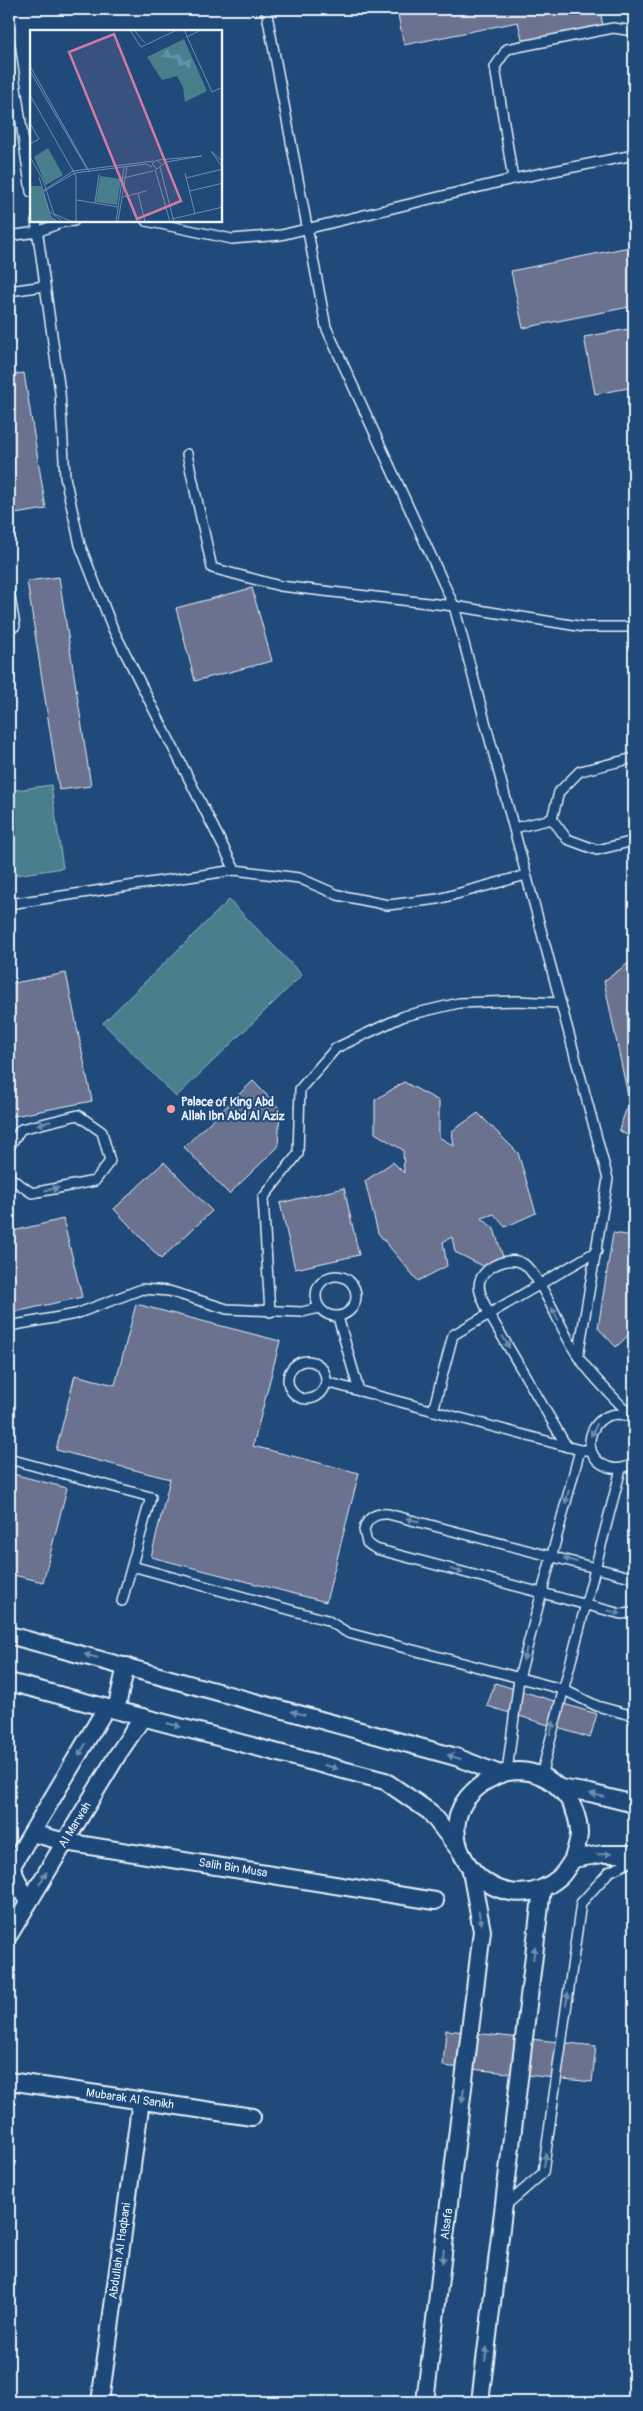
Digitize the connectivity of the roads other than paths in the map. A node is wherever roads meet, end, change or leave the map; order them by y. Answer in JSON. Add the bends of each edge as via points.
{"nodes":[{"id":1,"x":266,"y":9,"type":"edge"},
{"id":2,"x":634,"y":31,"type":"edge"},
{"id":3,"x":9,"y":39,"type":"edge"},
{"id":4,"x":634,"y":155,"type":"edge"},
{"id":5,"x":514,"y":179,"type":"junction"},
{"id":6,"x":30,"y":185,"type":"edge"},
{"id":7,"x":36,"y":222,"type":"edge"},
{"id":8,"x":63,"y":222,"type":"edge"},
{"id":9,"x":151,"y":222,"type":"edge"},
{"id":10,"x":306,"y":229,"type":"junction"},
{"id":11,"x":37,"y":232,"type":"junction"},
{"id":12,"x":9,"y":236,"type":"edge"},
{"id":13,"x":45,"y":286,"type":"junction"},
{"id":14,"x":9,"y":291,"type":"edge"},
{"id":15,"x":187,"y":454,"type":"dead end"},
{"id":16,"x":9,"y":591,"type":"edge"},
{"id":17,"x":454,"y":606,"type":"junction"},
{"id":18,"x":15,"y":626,"type":"dead end"},
{"id":19,"x":634,"y":627,"type":"edge"},
{"id":20,"x":634,"y":758,"type":"edge"},
{"id":21,"x":552,"y":819,"type":"junction"},
{"id":22,"x":514,"y":828,"type":"junction"},
{"id":23,"x":634,"y":841,"type":"edge"},
{"id":24,"x":235,"y":870,"type":"junction"},
{"id":25,"x":526,"y":875,"type":"junction"},
{"id":26,"x":9,"y":904,"type":"edge"},
{"id":27,"x":561,"y":1004,"type":"junction"},
{"id":28,"x":9,"y":1147,"type":"edge"},
{"id":29,"x":9,"y":1177,"type":"edge"},
{"id":30,"x":597,"y":1251,"type":"junction"},
{"id":31,"x":539,"y":1285,"type":"junction"},
{"id":32,"x":319,"y":1308,"type":"junction"},
{"id":33,"x":270,"y":1312,"type":"junction"},
{"id":34,"x":489,"y":1314,"type":"junction"},
{"id":35,"x":338,"y":1317,"type":"junction"},
{"id":36,"x":9,"y":1326,"type":"edge"},
{"id":37,"x":578,"y":1357,"type":"junction"},
{"id":38,"x":326,"y":1382,"type":"junction"},
{"id":39,"x":359,"y":1391,"type":"junction"},
{"id":40,"x":434,"y":1411,"type":"junction"},
{"id":41,"x":634,"y":1419,"type":"edge"},
{"id":42,"x":567,"y":1447,"type":"junction"},
{"id":43,"x":580,"y":1450,"type":"junction"},
{"id":44,"x":591,"y":1450,"type":"junction"},
{"id":45,"x":9,"y":1459,"type":"edge"},
{"id":46,"x":634,"y":1463,"type":"edge"},
{"id":47,"x":621,"y":1469,"type":"junction"},
{"id":48,"x":552,"y":1555,"type":"junction"},
{"id":49,"x":132,"y":1566,"type":"junction"},
{"id":50,"x":595,"y":1567,"type":"junction"},
{"id":51,"x":634,"y":1578,"type":"edge"},
{"id":52,"x":542,"y":1593,"type":"junction"},
{"id":53,"x":122,"y":1601,"type":"dead end"},
{"id":54,"x":585,"y":1605,"type":"junction"},
{"id":55,"x":634,"y":1613,"type":"edge"},
{"id":56,"x":9,"y":1635,"type":"edge"},
{"id":57,"x":126,"y":1666,"type":"junction"},
{"id":58,"x":519,"y":1678,"type":"junction"},
{"id":59,"x":9,"y":1682,"type":"edge"},
{"id":60,"x":562,"y":1689,"type":"junction"},
{"id":61,"x":111,"y":1709,"type":"junction"},
{"id":62,"x":634,"y":1716,"type":"edge"},
{"id":63,"x":143,"y":1717,"type":"junction"},
{"id":64,"x":503,"y":1773,"type":"junction"},
{"id":65,"x":541,"y":1776,"type":"junction"},
{"id":66,"x":560,"y":1788,"type":"junction"},
{"id":67,"x":634,"y":1804,"type":"edge"},
{"id":68,"x":32,"y":1833,"type":"junction"},
{"id":69,"x":65,"y":1842,"type":"junction"},
{"id":70,"x":460,"y":1851,"type":"junction"},
{"id":71,"x":634,"y":1854,"type":"edge"},
{"id":72,"x":573,"y":1859,"type":"junction"},
{"id":73,"x":634,"y":1860,"type":"edge"},
{"id":74,"x":10,"y":1869,"type":"edge"},
{"id":75,"x":471,"y":1870,"type":"junction"},
{"id":76,"x":542,"y":1889,"type":"junction"},
{"id":77,"x":434,"y":1901,"type":"dead end"},
{"id":78,"x":28,"y":1903,"type":"junction"},
{"id":79,"x":9,"y":1935,"type":"edge"},
{"id":80,"x":9,"y":2081,"type":"edge"},
{"id":81,"x":141,"y":2100,"type":"junction"},
{"id":82,"x":252,"y":2117,"type":"dead end"},
{"id":83,"x":503,"y":2208,"type":"junction"},
{"id":84,"x":100,"y":2402,"type":"edge"},
{"id":85,"x":425,"y":2402,"type":"edge"},
{"id":86,"x":480,"y":2402,"type":"edge"}],
"edges":[{"from":1,"to":10,"type":"lane"},
{"from":2,"to":5,"type":"lane","via":[[613,28],[507,49],[495,67]]},
{"from":3,"to":6,"type":"lane"},
{"from":4,"to":5,"type":"lane"},
{"from":5,"to":10,"type":"lane"},
{"from":7,"to":11,"type":"lane"},
{"from":8,"to":11,"type":"lane"},
{"from":9,"to":10,"type":"lane","via":[[232,239]]},
{"from":10,"to":17,"type":"lane","via":[[326,326]]},
{"from":11,"to":12,"type":"lane"},
{"from":11,"to":13,"type":"lane"},
{"from":13,"to":14,"type":"lane"},
{"from":13,"to":24,"type":"lane","via":[[60,392],[65,478],[80,545],[113,629]]},
{"from":15,"to":17,"type":"lane","via":[[212,568],[280,586]]},
{"from":16,"to":18,"type":"lane"},
{"from":17,"to":19,"type":"lane","via":[[584,627]]},
{"from":17,"to":22,"type":"lane"},
{"from":20,"to":21,"type":"lane","via":[[580,771],[559,792]]},
{"from":21,"to":22,"type":"lane"},
{"from":21,"to":23,"type":"lane","via":[[567,839],[597,850]]},
{"from":22,"to":25,"type":"lane"},
{"from":24,"to":25,"type":"lane","via":[[299,878],[338,895],[388,905],[438,899]]},
{"from":24,"to":26,"type":"lane"},
{"from":25,"to":27,"type":"lane"},
{"from":27,"to":30,"type":"lane","via":[[608,1179]]},
{"from":27,"to":33,"type":"lane","via":[[516,1001],[459,1003],[404,1016],[336,1048],[300,1089],[298,1154],[263,1198]]},
{"from":29,"to":28,"type":"lane","one_way":true,"via":[[32,1193],[96,1181],[110,1161],[102,1132],[78,1116],[21,1129]]},
{"from":30,"to":31,"type":"lane"},
{"from":30,"to":37,"type":"lane"},
{"from":31,"to":34,"type":"lane"},
{"from":31,"to":34,"type":"lane","via":[[525,1265],[514,1260],[504,1261],[481,1276],[479,1282]]},
{"from":37,"to":31,"type":"lane","one_way":true},
{"from":32,"to":33,"type":"lane","via":[[302,1312]]},
{"from":32,"to":35,"type":"lane"},
{"from":32,"to":35,"type":"lane","via":[[315,1295],[321,1282],[334,1276],[346,1279],[354,1288],[356,1301],[349,1312]]},
{"from":33,"to":36,"type":"lane","via":[[227,1309],[169,1291],[142,1289],[76,1314]]},
{"from":34,"to":40,"type":"lane","via":[[454,1335]]},
{"from":34,"to":42,"type":"lane","one_way":true},
{"from":35,"to":39,"type":"lane"},
{"from":37,"to":41,"type":"lane"},
{"from":38,"to":38,"type":"lane","via":[[324,1370],[314,1362],[296,1364],[289,1374],[289,1387],[304,1399],[316,1398]]},
{"from":38,"to":39,"type":"lane"},
{"from":39,"to":40,"type":"lane"},
{"from":40,"to":42,"type":"lane"},
{"from":41,"to":44,"type":"lane","one_way":true,"via":[[622,1414],[605,1417],[592,1431]]},
{"from":42,"to":43,"type":"lane"},
{"from":43,"to":44,"type":"lane"},
{"from":43,"to":48,"type":"lane","one_way":true},
{"from":44,"to":47,"type":"lane","via":[[602,1465]]},
{"from":45,"to":49,"type":"lane","via":[[151,1497]]},
{"from":46,"to":47,"type":"lane"},
{"from":47,"to":50,"type":"lane"},
{"from":50,"to":48,"type":"lane","one_way":true},
{"from":48,"to":52,"type":"lane"},
{"from":48,"to":52,"type":"lane","one_way":true,"via":[[388,1514],[375,1515],[366,1524],[367,1543],[376,1549]]},
{"from":49,"to":53,"type":"lane"},
{"from":49,"to":58,"type":"lane","via":[[327,1620],[348,1633]]},
{"from":50,"to":51,"type":"lane"},
{"from":50,"to":54,"type":"lane"},
{"from":52,"to":54,"type":"lane"},
{"from":52,"to":58,"type":"lane","one_way":true},
{"from":54,"to":55,"type":"lane","one_way":true,"via":[[621,1614]]},
{"from":54,"to":60,"type":"lane"},
{"from":57,"to":56,"type":"street","one_way":true},
{"from":57,"to":61,"type":"street"},
{"from":64,"to":57,"type":"street","one_way":true,"via":[[456,1757]]},
{"from":58,"to":60,"type":"lane"},
{"from":58,"to":64,"type":"lane"},
{"from":59,"to":61,"type":"street"},
{"from":60,"to":62,"type":"lane","via":[[597,1706]]},
{"from":65,"to":60,"type":"lane","one_way":true},
{"from":61,"to":63,"type":"street"},
{"from":61,"to":68,"type":"street","one_way":true},
{"from":63,"to":69,"type":"street","name":"Al Marwah"},
{"from":63,"to":70,"type":"street","one_way":true,"via":[[385,1781],[430,1812]]},
{"from":64,"to":65,"type":"street","via":[[518,1771]]},
{"from":64,"to":70,"type":"street","via":[[473,1791],[464,1804],[458,1819]]},
{"from":65,"to":66,"type":"street"},
{"from":67,"to":66,"type":"street","one_way":true},
{"from":66,"to":72,"type":"street","via":[[575,1809],[579,1834]]},
{"from":68,"to":69,"type":"street","name":"Salih Bin Musa"},
{"from":68,"to":74,"type":"street"},
{"from":69,"to":77,"type":"street","name":"Salih Bin Musa"},
{"from":78,"to":69,"type":"street","name":"Al Marwah","one_way":true},
{"from":70,"to":75,"type":"street"},
{"from":72,"to":71,"type":"street","one_way":true,"via":[[603,1854]]},
{"from":72,"to":76,"type":"street","via":[[560,1877]]},
{"from":83,"to":73,"type":"lane","one_way":true,"via":[[543,2173],[580,1902],[609,1872]]},
{"from":74,"to":78,"type":"street"},
{"from":75,"to":76,"type":"street","via":[[485,1884],[503,1891],[523,1893]]},
{"from":75,"to":85,"type":"street","name":"Alsafa","one_way":true,"via":[[482,1931]]},
{"from":83,"to":76,"type":"street","one_way":true},
{"from":78,"to":79,"type":"street","name":"Al Marwah"},
{"from":80,"to":81,"type":"street","name":"Mubarak Al Sanikh"},
{"from":81,"to":82,"type":"street","name":"Mubarak Al Sanikh"},
{"from":81,"to":84,"type":"street","name":"Abdullah Al Haqbani"},
{"from":86,"to":83,"type":"street","one_way":true}]}
